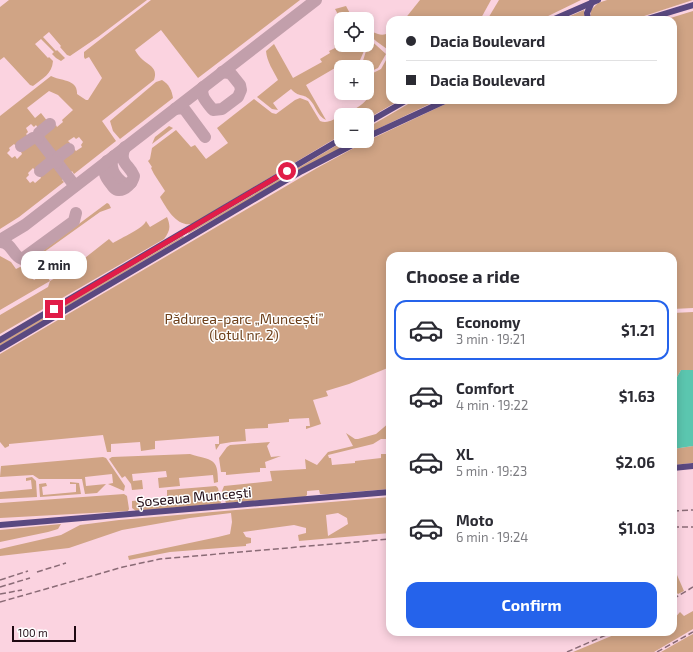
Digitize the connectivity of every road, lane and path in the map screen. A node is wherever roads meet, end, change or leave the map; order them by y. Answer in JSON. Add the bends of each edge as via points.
{"nodes":[{"id":1,"x":595,"y":1,"type":"edge"},
{"id":2,"x":693,"y":5,"type":"edge"},
{"id":3,"x":561,"y":16,"type":"edge"},
{"id":4,"x":587,"y":16,"type":"edge"},
{"id":5,"x":657,"y":16,"type":"edge"},
{"id":6,"x":400,"y":104,"type":"edge"},
{"id":7,"x":438,"y":104,"type":"edge"},
{"id":8,"x":374,"y":119,"type":"edge"},
{"id":9,"x":374,"y":135,"type":"edge"},
{"id":10,"x":334,"y":143,"type":"edge"},
{"id":11,"x":346,"y":148,"type":"edge"},
{"id":12,"x":184,"y":232,"type":"junction"},
{"id":13,"x":188,"y":239,"type":"junction"},
{"id":14,"x":0,"y":340,"type":"edge"},
{"id":15,"x":0,"y":349,"type":"edge"},
{"id":16,"x":693,"y":466,"type":"edge"},
{"id":17,"x":677,"y":468,"type":"edge"},
{"id":18,"x":386,"y":492,"type":"edge"},
{"id":19,"x":0,"y":525,"type":"edge"}],
"edges":[{"from":1,"to":3,"type":"main road"},
{"from":1,"to":4,"type":"main road"},
{"from":2,"to":5,"type":"main road"},
{"from":6,"to":8,"type":"main road"},
{"from":7,"to":9,"type":"main road"},
{"from":10,"to":12,"type":"main road"},
{"from":11,"to":13,"type":"main road","via":[[302,171]]},
{"from":12,"to":13,"type":"main road"},
{"from":12,"to":14,"type":"main road"},
{"from":13,"to":15,"type":"main road"},
{"from":16,"to":17,"type":"main road"},
{"from":18,"to":19,"type":"main road","name":"Șoseaua Muncești"}]}
